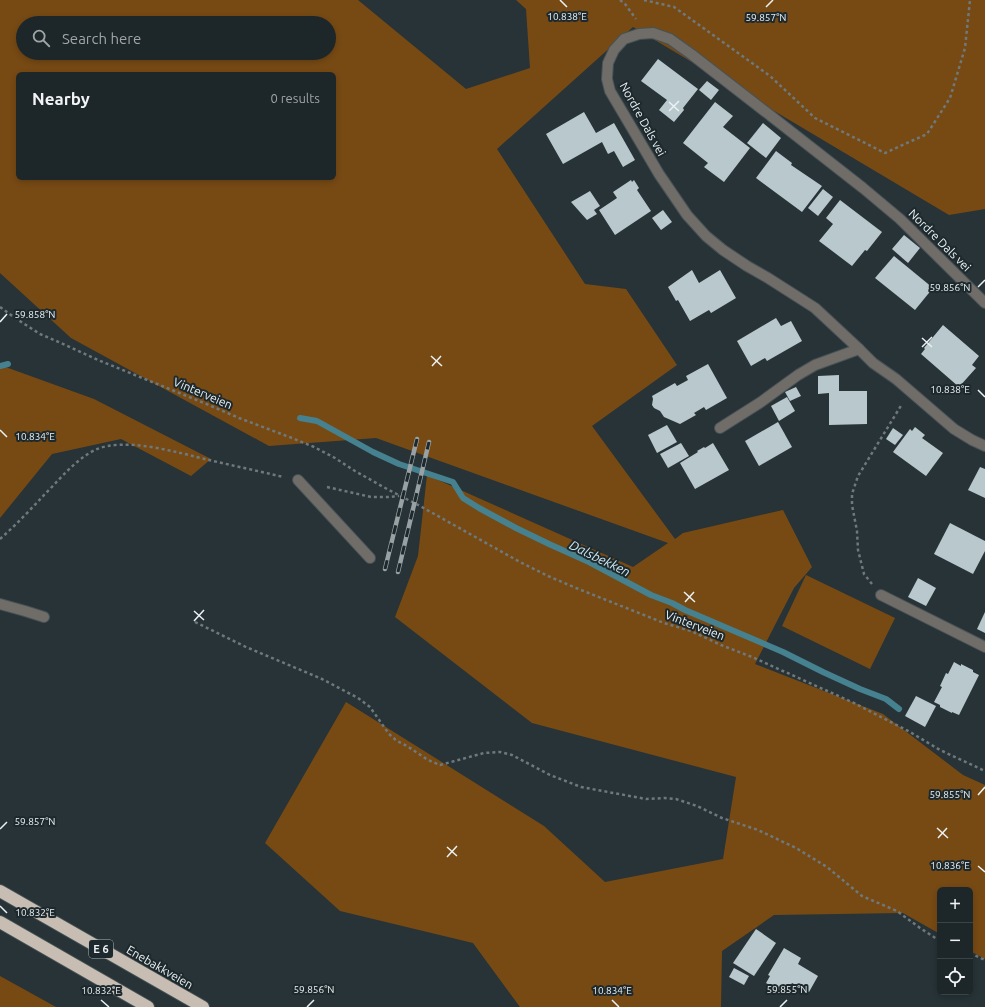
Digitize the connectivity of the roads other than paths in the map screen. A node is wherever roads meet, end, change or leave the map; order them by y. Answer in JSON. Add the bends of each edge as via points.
{"nodes":[{"id":1,"x":985,"y":303,"type":"edge"},
{"id":2,"x":858,"y":349,"type":"junction"},
{"id":3,"x":720,"y":428,"type":"dead end"},
{"id":4,"x":985,"y":446,"type":"edge"},
{"id":5,"x":298,"y":480,"type":"road end"},
{"id":6,"x":370,"y":558,"type":"dead end"},
{"id":7,"x":881,"y":595,"type":"road end"},
{"id":8,"x":0,"y":604,"type":"edge"},
{"id":9,"x":44,"y":617,"type":"dead end"},
{"id":10,"x":985,"y":647,"type":"edge"},
{"id":11,"x":0,"y":891,"type":"edge"},
{"id":12,"x":0,"y":922,"type":"edge"},
{"id":13,"x":148,"y":1007,"type":"edge"},
{"id":14,"x":203,"y":1007,"type":"edge"}],
"edges":[{"from":1,"to":2,"type":"street","name":"Nordre Dals vei","via":[[895,214],[691,54],[670,40],[653,33],[624,39],[614,50],[608,63],[610,91],[658,174],[688,215],[706,236],[723,250],[814,308]]},
{"from":2,"to":3,"type":"street","via":[[816,365],[798,375]]},
{"from":2,"to":4,"type":"street","name":"Nordre Dals vei","via":[[954,429]]},
{"from":5,"to":6,"type":"street"},
{"from":7,"to":10,"type":"street"},
{"from":8,"to":9,"type":"street"},
{"from":11,"to":14,"type":"highway","name":"Enebakkveien","number":"E 6"},
{"from":12,"to":13,"type":"highway","number":"E 6"}]}
